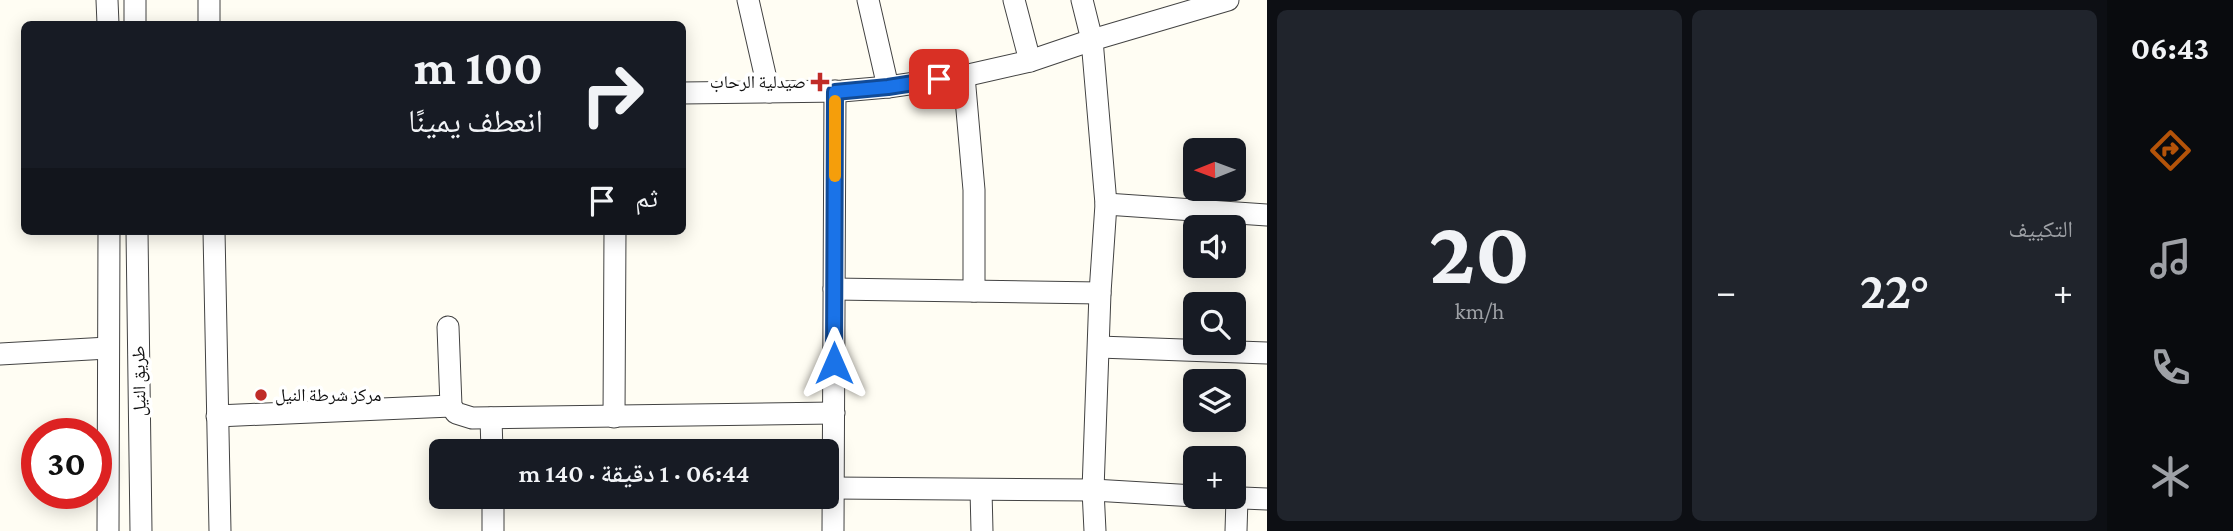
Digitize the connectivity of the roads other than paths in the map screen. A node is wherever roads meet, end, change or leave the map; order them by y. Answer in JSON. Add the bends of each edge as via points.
{"nodes":[{"id":1,"x":107,"y":0,"type":"edge"},
{"id":2,"x":135,"y":0,"type":"edge"},
{"id":3,"x":209,"y":0,"type":"edge"},
{"id":4,"x":748,"y":0,"type":"edge"},
{"id":5,"x":868,"y":0,"type":"edge"},
{"id":6,"x":1014,"y":0,"type":"edge"},
{"id":7,"x":1082,"y":0,"type":"edge"},
{"id":8,"x":1228,"y":0,"type":"edge"},
{"id":9,"x":108,"y":21,"type":"edge"},
{"id":10,"x":135,"y":21,"type":"edge"},
{"id":11,"x":209,"y":21,"type":"edge"},
{"id":12,"x":1092,"y":40,"type":"junction"},
{"id":13,"x":1030,"y":61,"type":"junction"},
{"id":14,"x":964,"y":75,"type":"junction"},
{"id":15,"x":888,"y":87,"type":"junction"},
{"id":16,"x":769,"y":92,"type":"junction"},
{"id":17,"x":835,"y":92,"type":"junction"},
{"id":18,"x":686,"y":93,"type":"edge"},
{"id":19,"x":1106,"y":204,"type":"junction"},
{"id":20,"x":1267,"y":215,"type":"edge"},
{"id":21,"x":109,"y":235,"type":"edge"},
{"id":22,"x":137,"y":235,"type":"edge"},
{"id":23,"x":214,"y":235,"type":"edge"},
{"id":24,"x":615,"y":235,"type":"edge"},
{"id":25,"x":834,"y":289,"type":"junction"},
{"id":26,"x":974,"y":291,"type":"junction"},
{"id":27,"x":1100,"y":293,"type":"junction"},
{"id":28,"x":448,"y":327,"type":"dead end"},
{"id":29,"x":1099,"y":347,"type":"junction"},
{"id":30,"x":108,"y":348,"type":"junction"},
{"id":31,"x":1267,"y":353,"type":"edge"},
{"id":32,"x":0,"y":354,"type":"edge"},
{"id":33,"x":451,"y":406,"type":"junction"},
{"id":34,"x":834,"y":413,"type":"junction"},
{"id":35,"x":217,"y":416,"type":"junction"},
{"id":36,"x":614,"y":417,"type":"junction"},
{"id":37,"x":491,"y":418,"type":"junction"},
{"id":38,"x":492,"y":439,"type":"edge"},
{"id":39,"x":834,"y":439,"type":"edge"},
{"id":40,"x":839,"y":488,"type":"edge"},
{"id":41,"x":981,"y":489,"type":"junction"},
{"id":42,"x":1093,"y":490,"type":"junction"},
{"id":43,"x":1183,"y":495,"type":"edge"},
{"id":44,"x":1246,"y":498,"type":"edge"},
{"id":45,"x":1267,"y":499,"type":"edge"},
{"id":46,"x":493,"y":509,"type":"edge"},
{"id":47,"x":833,"y":509,"type":"edge"},
{"id":48,"x":1231,"y":509,"type":"edge"},
{"id":49,"x":108,"y":531,"type":"edge"},
{"id":50,"x":141,"y":531,"type":"edge"},
{"id":51,"x":220,"y":531,"type":"edge"},
{"id":52,"x":493,"y":531,"type":"edge"},
{"id":53,"x":833,"y":531,"type":"edge"},
{"id":54,"x":982,"y":531,"type":"edge"},
{"id":55,"x":1095,"y":531,"type":"edge"},
{"id":56,"x":1236,"y":531,"type":"edge"}],
"edges":[{"from":1,"to":9,"type":"street"},
{"from":2,"to":10,"type":"street"},
{"from":3,"to":11,"type":"street"},
{"from":4,"to":16,"type":"street"},
{"from":5,"to":15,"type":"street"},
{"from":6,"to":13,"type":"street"},
{"from":7,"to":12,"type":"street"},
{"from":8,"to":12,"type":"street"},
{"from":12,"to":13,"type":"street"},
{"from":12,"to":19,"type":"street"},
{"from":13,"to":14,"type":"street"},
{"from":14,"to":15,"type":"street"},
{"from":14,"to":26,"type":"street","via":[[974,190]]},
{"from":15,"to":17,"type":"street"},
{"from":16,"to":17,"type":"street"},
{"from":16,"to":18,"type":"street"},
{"from":17,"to":25,"type":"street"},
{"from":19,"to":20,"type":"street"},
{"from":19,"to":27,"type":"street"},
{"from":21,"to":30,"type":"street","name":"طريق النيل"},
{"from":22,"to":50,"type":"street","name":"طريق النيل"},
{"from":23,"to":35,"type":"street"},
{"from":24,"to":36,"type":"street"},
{"from":25,"to":26,"type":"street"},
{"from":25,"to":34,"type":"street"},
{"from":26,"to":27,"type":"street"},
{"from":27,"to":29,"type":"street"},
{"from":28,"to":33,"type":"street"},
{"from":29,"to":31,"type":"street"},
{"from":29,"to":42,"type":"street"},
{"from":30,"to":32,"type":"street"},
{"from":30,"to":49,"type":"street","name":"طريق النيل"},
{"from":33,"to":35,"type":"street"},
{"from":33,"to":37,"type":"street","via":[[456,413],[472,418]]},
{"from":34,"to":36,"type":"street"},
{"from":34,"to":39,"type":"street"},
{"from":35,"to":51,"type":"street"},
{"from":36,"to":37,"type":"street"},
{"from":37,"to":38,"type":"street"},
{"from":40,"to":41,"type":"street"},
{"from":41,"to":42,"type":"street"},
{"from":41,"to":54,"type":"street"},
{"from":42,"to":43,"type":"street"},
{"from":42,"to":55,"type":"street"},
{"from":44,"to":45,"type":"street"},
{"from":46,"to":52,"type":"street"},
{"from":47,"to":53,"type":"street"},
{"from":48,"to":56,"type":"street"}]}
